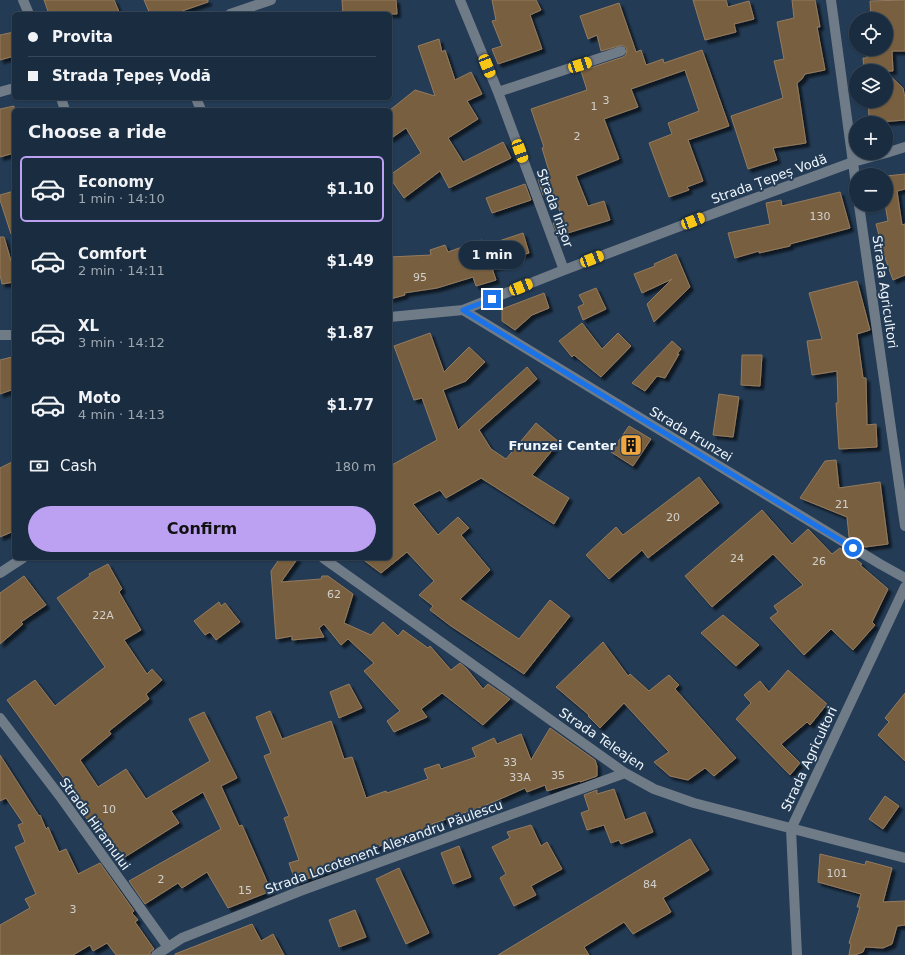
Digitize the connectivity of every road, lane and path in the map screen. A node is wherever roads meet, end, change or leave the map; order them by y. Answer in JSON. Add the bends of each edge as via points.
{"nodes":[{"id":1,"x":23,"y":0,"type":"edge"},
{"id":2,"x":271,"y":0,"type":"edge"},
{"id":3,"x":460,"y":0,"type":"edge"},
{"id":4,"x":831,"y":0,"type":"edge"},
{"id":5,"x":28,"y":12,"type":"edge"},
{"id":6,"x":236,"y":12,"type":"edge"},
{"id":7,"x":621,"y":51,"type":"dead end"},
{"id":8,"x":12,"y":89,"type":"edge"},
{"id":9,"x":0,"y":92,"type":"edge"},
{"id":10,"x":498,"y":92,"type":"junction"},
{"id":11,"x":905,"y":147,"type":"edge"},
{"id":12,"x":893,"y":151,"type":"edge"},
{"id":13,"x":860,"y":160,"type":"edge"},
{"id":14,"x":853,"y":162,"type":"junction"},
{"id":15,"x":854,"y":168,"type":"edge"},
{"id":16,"x":860,"y":212,"type":"edge"},
{"id":17,"x":564,"y":270,"type":"junction"},
{"id":18,"x":463,"y":310,"type":"junction"},
{"id":19,"x":392,"y":317,"type":"edge"},
{"id":20,"x":12,"y":335,"type":"edge"},
{"id":21,"x":0,"y":336,"type":"edge"},
{"id":22,"x":905,"y":526,"type":"edge"},
{"id":23,"x":20,"y":560,"type":"edge"},
{"id":24,"x":326,"y":560,"type":"edge"},
{"id":25,"x":0,"y":573,"type":"edge"},
{"id":26,"x":905,"y":578,"type":"edge"},
{"id":27,"x":905,"y":587,"type":"edge"},
{"id":28,"x":0,"y":718,"type":"edge"},
{"id":29,"x":625,"y":773,"type":"junction"},
{"id":30,"x":791,"y":829,"type":"junction"},
{"id":31,"x":905,"y":858,"type":"edge"},
{"id":32,"x":168,"y":947,"type":"junction"},
{"id":33,"x":156,"y":955,"type":"edge"},
{"id":34,"x":796,"y":955,"type":"edge"}],
"edges":[{"from":1,"to":5,"type":"street"},
{"from":2,"to":6,"type":"street"},
{"from":3,"to":10,"type":"street","name":"Strada Inișor"},
{"from":4,"to":14,"type":"street"},
{"from":7,"to":10,"type":"street"},
{"from":8,"to":9,"type":"street"},
{"from":10,"to":17,"type":"street","name":"Strada Inișor"},
{"from":11,"to":12,"type":"street","name":"Strada Țepeș Vodă"},
{"from":13,"to":14,"type":"street","name":"Strada Țepeș Vodă"},
{"from":14,"to":15,"type":"street"},
{"from":14,"to":17,"type":"street","name":"Strada Țepeș Vodă"},
{"from":16,"to":22,"type":"street","name":"Strada Agricultori"},
{"from":17,"to":18,"type":"street","name":"Strada Țepeș Vodă"},
{"from":18,"to":19,"type":"street","name":"Strada Țepeș Vodă"},
{"from":18,"to":26,"type":"street","name":"Strada Frunzei"},
{"from":20,"to":21,"type":"street"},
{"from":23,"to":25,"type":"street"},
{"from":24,"to":29,"type":"street","name":"Strada Teleajen"},
{"from":27,"to":30,"type":"street","name":"Strada Agricultori"},
{"from":28,"to":32,"type":"street","name":"Strada Hiramului","via":[[62,799]]},
{"from":29,"to":30,"type":"street","name":"Strada Teleajen","via":[[674,797]]},
{"from":29,"to":32,"type":"street","name":"Strada Locotenent Alexandru Păulescu","via":[[300,891],[182,938]]},
{"from":30,"to":31,"type":"street","name":"Strada Teleajen"},
{"from":30,"to":34,"type":"street","name":"Strada Agricultori"},
{"from":32,"to":33,"type":"street","name":"Strada Locotenent Alexandru Păulescu"}]}
